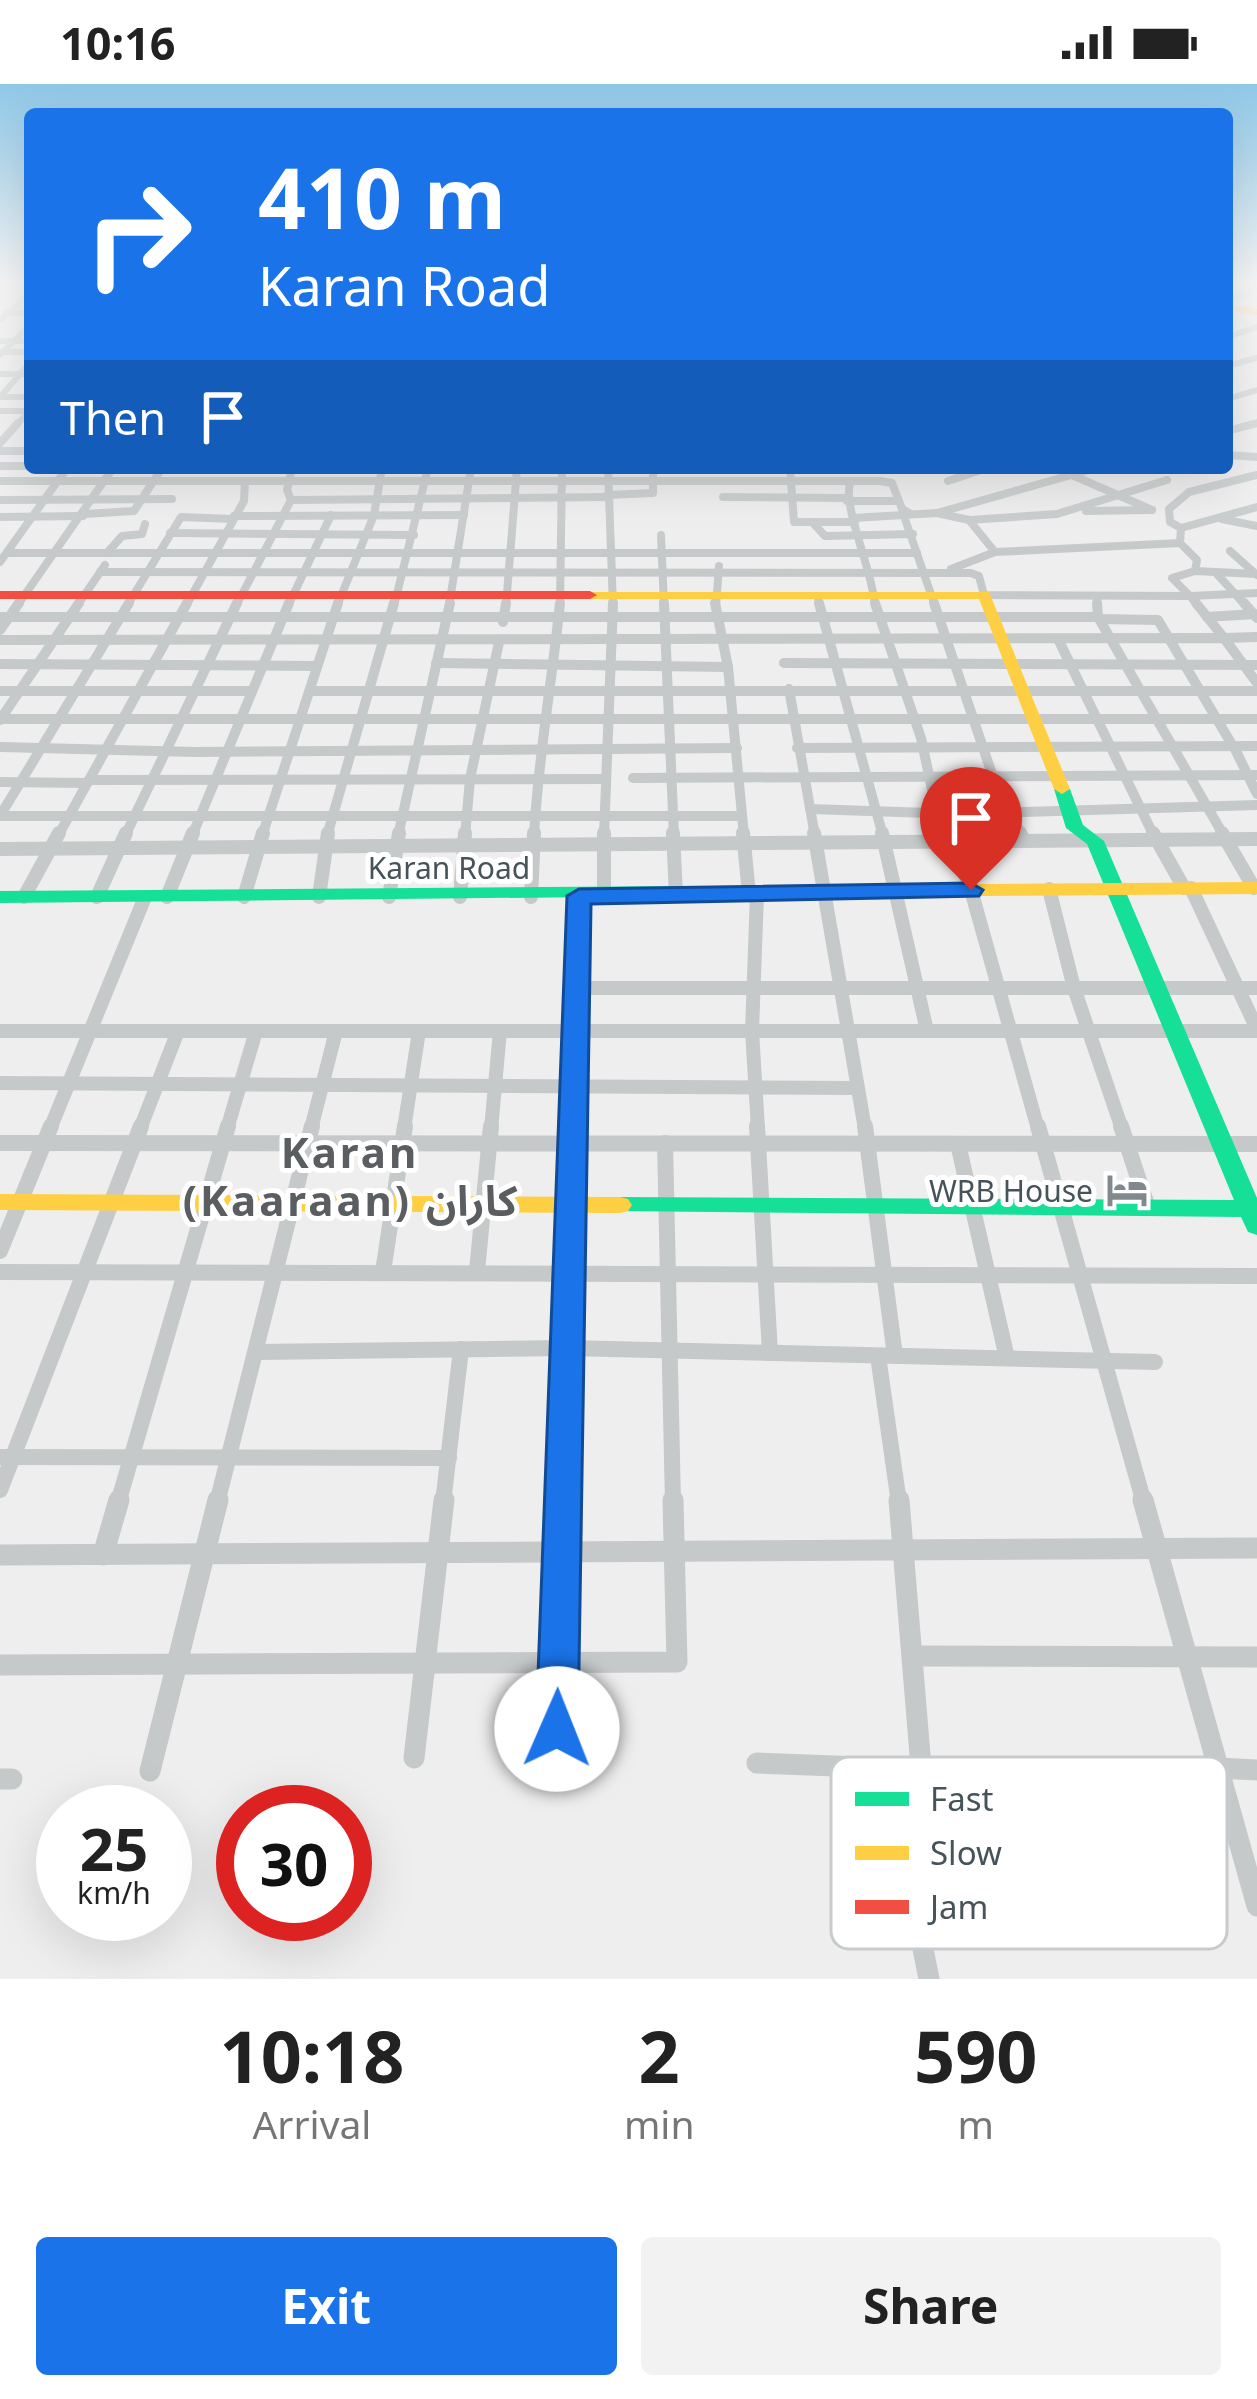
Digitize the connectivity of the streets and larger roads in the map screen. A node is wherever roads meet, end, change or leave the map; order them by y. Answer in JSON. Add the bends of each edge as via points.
{"nodes":[{"id":1,"x":22,"y":371,"type":"edge"},
{"id":2,"x":0,"y":374,"type":"edge"},
{"id":3,"x":20,"y":374,"type":"junction"},
{"id":4,"x":24,"y":374,"type":"edge"},
{"id":5,"x":5,"y":386,"type":"edge"},
{"id":6,"x":0,"y":397,"type":"edge"},
{"id":7,"x":24,"y":418,"type":"edge"},
{"id":8,"x":0,"y":423,"type":"edge"},
{"id":9,"x":19,"y":423,"type":"junction"},
{"id":10,"x":24,"y":423,"type":"edge"},
{"id":11,"x":18,"y":437,"type":"dead end"},
{"id":12,"x":1,"y":442,"type":"edge"},
{"id":13,"x":24,"y":466,"type":"edge"},
{"id":14,"x":65,"y":474,"type":"edge"},
{"id":15,"x":109,"y":474,"type":"edge"},
{"id":16,"x":158,"y":474,"type":"edge"},
{"id":17,"x":198,"y":474,"type":"edge"},
{"id":18,"x":246,"y":474,"type":"edge"},
{"id":19,"x":292,"y":474,"type":"edge"},
{"id":20,"x":336,"y":474,"type":"edge"},
{"id":21,"x":382,"y":474,"type":"edge"},
{"id":22,"x":428,"y":474,"type":"edge"},
{"id":23,"x":472,"y":474,"type":"edge"},
{"id":24,"x":517,"y":474,"type":"edge"},
{"id":25,"x":564,"y":474,"type":"edge"},
{"id":26,"x":609,"y":474,"type":"edge"},
{"id":27,"x":655,"y":474,"type":"edge"},
{"id":28,"x":699,"y":474,"type":"edge"},
{"id":29,"x":743,"y":474,"type":"edge"},
{"id":30,"x":790,"y":474,"type":"edge"},
{"id":31,"x":828,"y":474,"type":"edge"},
{"id":32,"x":970,"y":474,"type":"edge"},
{"id":33,"x":1072,"y":474,"type":"edge"},
{"id":34,"x":1085,"y":474,"type":"edge"},
{"id":35,"x":1257,"y":475,"type":"edge"},
{"id":36,"x":1080,"y":477,"type":"junction"},
{"id":37,"x":826,"y":479,"type":"junction"},
{"id":38,"x":195,"y":480,"type":"junction"},
{"id":39,"x":744,"y":480,"type":"junction"},
{"id":40,"x":1167,"y":480,"type":"dead end"},
{"id":41,"x":0,"y":481,"type":"edge"},
{"id":42,"x":153,"y":481,"type":"junction"},
{"id":43,"x":242,"y":481,"type":"junction"},
{"id":44,"x":518,"y":481,"type":"junction"},
{"id":45,"x":566,"y":481,"type":"junction"},
{"id":46,"x":657,"y":481,"type":"junction"},
{"id":47,"x":14,"y":482,"type":"junction"},
{"id":48,"x":60,"y":482,"type":"junction"},
{"id":49,"x":104,"y":482,"type":"junction"},
{"id":50,"x":428,"y":482,"type":"junction"},
{"id":51,"x":948,"y":482,"type":"dead end"},
{"id":52,"x":291,"y":483,"type":"junction"},
{"id":53,"x":381,"y":483,"type":"junction"},
{"id":54,"x":333,"y":484,"type":"junction"},
{"id":55,"x":850,"y":484,"type":"junction"},
{"id":56,"x":703,"y":485,"type":"junction"},
{"id":57,"x":1123,"y":494,"type":"junction"},
{"id":58,"x":608,"y":496,"type":"junction"},
{"id":59,"x":746,"y":496,"type":"junction"},
{"id":60,"x":563,"y":497,"type":"junction"},
{"id":61,"x":723,"y":497,"type":"dead end"},
{"id":62,"x":468,"y":498,"type":"junction"},
{"id":63,"x":515,"y":498,"type":"junction"},
{"id":64,"x":795,"y":498,"type":"junction"},
{"id":65,"x":142,"y":499,"type":"junction"},
{"id":66,"x":172,"y":499,"type":"dead end"},
{"id":67,"x":379,"y":499,"type":"junction"},
{"id":68,"x":421,"y":499,"type":"junction"},
{"id":69,"x":847,"y":499,"type":"junction"},
{"id":70,"x":0,"y":500,"type":"edge"},
{"id":71,"x":46,"y":500,"type":"junction"},
{"id":72,"x":93,"y":500,"type":"junction"},
{"id":73,"x":291,"y":500,"type":"junction"},
{"id":74,"x":337,"y":500,"type":"junction"},
{"id":75,"x":898,"y":501,"type":"junction"},
{"id":76,"x":1257,"y":507,"type":"edge"},
{"id":77,"x":1074,"y":510,"type":"junction"},
{"id":78,"x":937,"y":513,"type":"junction"},
{"id":79,"x":464,"y":514,"type":"junction"},
{"id":80,"x":795,"y":514,"type":"junction"},
{"id":81,"x":84,"y":515,"type":"junction"},
{"id":82,"x":282,"y":515,"type":"junction"},
{"id":83,"x":331,"y":515,"type":"junction"},
{"id":84,"x":374,"y":515,"type":"junction"},
{"id":85,"x":420,"y":515,"type":"junction"},
{"id":86,"x":908,"y":515,"type":"junction"},
{"id":87,"x":31,"y":517,"type":"junction"},
{"id":88,"x":234,"y":517,"type":"junction"},
{"id":89,"x":0,"y":518,"type":"edge"},
{"id":90,"x":853,"y":518,"type":"junction"},
{"id":91,"x":1217,"y":518,"type":"junction"},
{"id":92,"x":969,"y":520,"type":"junction"},
{"id":93,"x":813,"y":523,"type":"junction"},
{"id":94,"x":145,"y":524,"type":"dead end"},
{"id":95,"x":1257,"y":526,"type":"edge"},
{"id":96,"x":1181,"y":528,"type":"junction"},
{"id":97,"x":170,"y":533,"type":"junction"},
{"id":98,"x":222,"y":533,"type":"junction"},
{"id":99,"x":914,"y":534,"type":"junction"},
{"id":100,"x":271,"y":535,"type":"junction"},
{"id":101,"x":321,"y":535,"type":"junction"},
{"id":102,"x":366,"y":535,"type":"junction"},
{"id":103,"x":414,"y":535,"type":"junction"},
{"id":104,"x":661,"y":535,"type":"dead end"},
{"id":105,"x":0,"y":536,"type":"edge"},
{"id":106,"x":17,"y":536,"type":"junction"},
{"id":107,"x":861,"y":536,"type":"junction"},
{"id":108,"x":1036,"y":539,"type":"dead end"},
{"id":109,"x":1180,"y":543,"type":"junction"},
{"id":110,"x":1230,"y":551,"type":"dead end"},
{"id":111,"x":994,"y":552,"type":"junction"},
{"id":112,"x":1045,"y":552,"type":"junction"},
{"id":113,"x":53,"y":553,"type":"junction"},
{"id":114,"x":917,"y":553,"type":"junction"},
{"id":115,"x":110,"y":554,"type":"junction"},
{"id":116,"x":158,"y":554,"type":"junction"},
{"id":117,"x":211,"y":554,"type":"junction"},
{"id":118,"x":261,"y":554,"type":"junction"},
{"id":119,"x":316,"y":554,"type":"junction"},
{"id":120,"x":815,"y":554,"type":"junction"},
{"id":121,"x":866,"y":554,"type":"junction"},
{"id":122,"x":361,"y":555,"type":"junction"},
{"id":123,"x":409,"y":555,"type":"junction"},
{"id":124,"x":459,"y":555,"type":"junction"},
{"id":125,"x":720,"y":555,"type":"junction"},
{"id":126,"x":770,"y":555,"type":"junction"},
{"id":127,"x":514,"y":556,"type":"junction"},
{"id":128,"x":562,"y":556,"type":"junction"},
{"id":129,"x":614,"y":556,"type":"junction"},
{"id":130,"x":660,"y":556,"type":"junction"},
{"id":131,"x":3,"y":558,"type":"edge"},
{"id":132,"x":1195,"y":571,"type":"junction"},
{"id":133,"x":100,"y":572,"type":"junction"},
{"id":134,"x":147,"y":572,"type":"junction"},
{"id":135,"x":201,"y":572,"type":"junction"},
{"id":136,"x":255,"y":572,"type":"junction"},
{"id":137,"x":307,"y":572,"type":"junction"},
{"id":138,"x":353,"y":572,"type":"junction"},
{"id":139,"x":404,"y":572,"type":"junction"},
{"id":140,"x":456,"y":572,"type":"junction"},
{"id":141,"x":509,"y":572,"type":"junction"},
{"id":142,"x":562,"y":572,"type":"junction"},
{"id":143,"x":659,"y":572,"type":"junction"},
{"id":144,"x":719,"y":572,"type":"junction"},
{"id":145,"x":767,"y":572,"type":"junction"},
{"id":146,"x":817,"y":572,"type":"junction"},
{"id":147,"x":925,"y":572,"type":"junction"},
{"id":148,"x":947,"y":572,"type":"junction"},
{"id":149,"x":1216,"y":574,"type":"junction"},
{"id":150,"x":1257,"y":574,"type":"edge"},
{"id":151,"x":1029,"y":578,"type":"dead end"},
{"id":152,"x":613,"y":584,"type":"junction"},
{"id":153,"x":1037,"y":591,"type":"junction"},
{"id":154,"x":1257,"y":593,"type":"edge"},
{"id":155,"x":875,"y":594,"type":"junction"},
{"id":156,"x":0,"y":595,"type":"edge"},
{"id":157,"x":24,"y":595,"type":"junction"},
{"id":158,"x":84,"y":595,"type":"junction"},
{"id":159,"x":133,"y":595,"type":"junction"},
{"id":160,"x":188,"y":595,"type":"junction"},
{"id":161,"x":240,"y":595,"type":"junction"},
{"id":162,"x":296,"y":595,"type":"junction"},
{"id":163,"x":984,"y":595,"type":"junction"},
{"id":164,"x":1231,"y":595,"type":"junction"},
{"id":165,"x":341,"y":596,"type":"junction"},
{"id":166,"x":765,"y":596,"type":"junction"},
{"id":167,"x":1097,"y":596,"type":"junction"},
{"id":168,"x":1190,"y":596,"type":"junction"},
{"id":169,"x":937,"y":605,"type":"junction"},
{"id":170,"x":393,"y":607,"type":"junction"},
{"id":171,"x":449,"y":607,"type":"junction"},
{"id":172,"x":506,"y":607,"type":"junction"},
{"id":173,"x":559,"y":607,"type":"junction"},
{"id":174,"x":822,"y":607,"type":"junction"},
{"id":175,"x":665,"y":608,"type":"junction"},
{"id":176,"x":716,"y":608,"type":"junction"},
{"id":177,"x":1256,"y":615,"type":"edge"},
{"id":178,"x":4,"y":617,"type":"edge"},
{"id":179,"x":70,"y":617,"type":"junction"},
{"id":180,"x":120,"y":617,"type":"junction"},
{"id":181,"x":176,"y":617,"type":"junction"},
{"id":182,"x":229,"y":617,"type":"junction"},
{"id":183,"x":994,"y":617,"type":"junction"},
{"id":184,"x":1207,"y":617,"type":"junction"},
{"id":185,"x":283,"y":618,"type":"junction"},
{"id":186,"x":332,"y":618,"type":"junction"},
{"id":187,"x":1099,"y":618,"type":"junction"},
{"id":188,"x":611,"y":619,"type":"junction"},
{"id":189,"x":0,"y":629,"type":"edge"},
{"id":190,"x":1257,"y":637,"type":"edge"},
{"id":191,"x":555,"y":638,"type":"junction"},
{"id":192,"x":610,"y":638,"type":"junction"},
{"id":193,"x":833,"y":638,"type":"junction"},
{"id":194,"x":1224,"y":638,"type":"junction"},
{"id":195,"x":272,"y":639,"type":"junction"},
{"id":196,"x":384,"y":639,"type":"junction"},
{"id":197,"x":0,"y":640,"type":"edge"},
{"id":198,"x":54,"y":640,"type":"junction"},
{"id":199,"x":106,"y":640,"type":"junction"},
{"id":200,"x":164,"y":640,"type":"junction"},
{"id":201,"x":218,"y":640,"type":"junction"},
{"id":202,"x":327,"y":640,"type":"junction"},
{"id":203,"x":884,"y":640,"type":"junction"},
{"id":204,"x":948,"y":640,"type":"junction"},
{"id":205,"x":1005,"y":640,"type":"junction"},
{"id":206,"x":1059,"y":640,"type":"junction"},
{"id":207,"x":1115,"y":640,"type":"junction"},
{"id":208,"x":1168,"y":640,"type":"junction"},
{"id":209,"x":442,"y":641,"type":"junction"},
{"id":210,"x":499,"y":641,"type":"junction"},
{"id":211,"x":667,"y":641,"type":"junction"},
{"id":212,"x":723,"y":642,"type":"junction"},
{"id":213,"x":436,"y":663,"type":"junction"},
{"id":214,"x":550,"y":663,"type":"junction"},
{"id":215,"x":610,"y":663,"type":"junction"},
{"id":216,"x":784,"y":663,"type":"dead end"},
{"id":217,"x":835,"y":663,"type":"junction"},
{"id":218,"x":0,"y":664,"type":"edge"},
{"id":219,"x":38,"y":664,"type":"junction"},
{"id":220,"x":92,"y":664,"type":"junction"},
{"id":221,"x":151,"y":664,"type":"junction"},
{"id":222,"x":205,"y":664,"type":"junction"},
{"id":223,"x":496,"y":664,"type":"junction"},
{"id":224,"x":1186,"y":664,"type":"junction"},
{"id":225,"x":262,"y":665,"type":"junction"},
{"id":226,"x":955,"y":665,"type":"junction"},
{"id":227,"x":1017,"y":665,"type":"junction"},
{"id":228,"x":1070,"y":665,"type":"junction"},
{"id":229,"x":1125,"y":665,"type":"junction"},
{"id":230,"x":317,"y":666,"type":"junction"},
{"id":231,"x":666,"y":666,"type":"junction"},
{"id":232,"x":894,"y":666,"type":"junction"},
{"id":233,"x":1251,"y":666,"type":"edge"},
{"id":234,"x":728,"y":667,"type":"junction"},
{"id":235,"x":1257,"y":687,"type":"edge"},
{"id":236,"x":609,"y":689,"type":"junction"},
{"id":237,"x":789,"y":689,"type":"junction"},
{"id":238,"x":845,"y":689,"type":"junction"},
{"id":239,"x":547,"y":690,"type":"junction"},
{"id":240,"x":667,"y":690,"type":"junction"},
{"id":241,"x":963,"y":690,"type":"junction"},
{"id":242,"x":1083,"y":690,"type":"junction"},
{"id":243,"x":0,"y":691,"type":"edge"},
{"id":244,"x":20,"y":691,"type":"junction"},
{"id":245,"x":75,"y":691,"type":"junction"},
{"id":246,"x":136,"y":691,"type":"junction"},
{"id":247,"x":251,"y":691,"type":"junction"},
{"id":248,"x":310,"y":691,"type":"junction"},
{"id":249,"x":431,"y":691,"type":"junction"},
{"id":250,"x":904,"y":691,"type":"junction"},
{"id":251,"x":1199,"y":691,"type":"junction"},
{"id":252,"x":191,"y":692,"type":"junction"},
{"id":253,"x":369,"y":692,"type":"junction"},
{"id":254,"x":729,"y":692,"type":"junction"},
{"id":255,"x":1141,"y":692,"type":"junction"},
{"id":256,"x":489,"y":693,"type":"junction"},
{"id":257,"x":1026,"y":693,"type":"junction"},
{"id":258,"x":974,"y":716,"type":"junction"},
{"id":259,"x":853,"y":717,"type":"junction"},
{"id":260,"x":914,"y":717,"type":"junction"},
{"id":261,"x":1036,"y":717,"type":"junction"},
{"id":262,"x":59,"y":718,"type":"junction"},
{"id":263,"x":122,"y":718,"type":"junction"},
{"id":264,"x":239,"y":718,"type":"junction"},
{"id":265,"x":304,"y":718,"type":"junction"},
{"id":266,"x":361,"y":718,"type":"junction"},
{"id":267,"x":426,"y":718,"type":"junction"},
{"id":268,"x":484,"y":718,"type":"junction"},
{"id":269,"x":608,"y":718,"type":"junction"},
{"id":270,"x":793,"y":718,"type":"junction"},
{"id":271,"x":1098,"y":718,"type":"junction"},
{"id":272,"x":1156,"y":718,"type":"junction"},
{"id":273,"x":0,"y":719,"type":"edge"},
{"id":274,"x":177,"y":719,"type":"junction"},
{"id":275,"x":548,"y":719,"type":"junction"},
{"id":276,"x":1257,"y":719,"type":"edge"},
{"id":277,"x":1217,"y":720,"type":"junction"},
{"id":278,"x":667,"y":721,"type":"junction"},
{"id":279,"x":731,"y":722,"type":"junction"},
{"id":280,"x":1169,"y":744,"type":"junction"},
{"id":281,"x":1233,"y":745,"type":"junction"},
{"id":282,"x":920,"y":746,"type":"junction"},
{"id":283,"x":1103,"y":746,"type":"junction"},
{"id":284,"x":1257,"y":746,"type":"edge"},
{"id":285,"x":0,"y":747,"type":"edge"},
{"id":286,"x":539,"y":747,"type":"junction"},
{"id":287,"x":667,"y":747,"type":"junction"},
{"id":288,"x":861,"y":747,"type":"junction"},
{"id":289,"x":982,"y":747,"type":"junction"},
{"id":290,"x":1049,"y":747,"type":"junction"},
{"id":291,"x":41,"y":748,"type":"junction"},
{"id":292,"x":352,"y":748,"type":"junction"},
{"id":293,"x":475,"y":748,"type":"junction"},
{"id":294,"x":605,"y":748,"type":"junction"},
{"id":295,"x":736,"y":748,"type":"junction"},
{"id":296,"x":797,"y":748,"type":"junction"},
{"id":297,"x":105,"y":749,"type":"junction"},
{"id":298,"x":166,"y":749,"type":"junction"},
{"id":299,"x":287,"y":749,"type":"junction"},
{"id":300,"x":226,"y":751,"type":"junction"},
{"id":301,"x":416,"y":751,"type":"junction"},
{"id":302,"x":1250,"y":775,"type":"edge"},
{"id":303,"x":993,"y":777,"type":"junction"},
{"id":304,"x":1060,"y":777,"type":"junction"},
{"id":305,"x":1121,"y":777,"type":"junction"},
{"id":306,"x":1186,"y":777,"type":"junction"},
{"id":307,"x":604,"y":778,"type":"junction"},
{"id":308,"x":633,"y":778,"type":"dead end"},
{"id":309,"x":671,"y":778,"type":"junction"},
{"id":310,"x":738,"y":778,"type":"junction"},
{"id":311,"x":802,"y":778,"type":"junction"},
{"id":312,"x":868,"y":778,"type":"junction"},
{"id":313,"x":926,"y":778,"type":"junction"},
{"id":314,"x":150,"y":779,"type":"junction"},
{"id":315,"x":214,"y":779,"type":"junction"},
{"id":316,"x":280,"y":779,"type":"junction"},
{"id":317,"x":343,"y":779,"type":"junction"},
{"id":318,"x":407,"y":779,"type":"junction"},
{"id":319,"x":470,"y":779,"type":"junction"},
{"id":320,"x":540,"y":779,"type":"junction"},
{"id":321,"x":88,"y":781,"type":"junction"},
{"id":322,"x":0,"y":782,"type":"edge"},
{"id":323,"x":20,"y":782,"type":"junction"},
{"id":324,"x":1257,"y":794,"type":"edge"},
{"id":325,"x":1257,"y":805,"type":"edge"},
{"id":326,"x":1207,"y":807,"type":"junction"},
{"id":327,"x":1138,"y":808,"type":"junction"},
{"id":328,"x":810,"y":809,"type":"junction"},
{"id":329,"x":874,"y":809,"type":"junction"},
{"id":330,"x":1074,"y":812,"type":"junction"},
{"id":331,"x":938,"y":813,"type":"junction"},
{"id":332,"x":1012,"y":813,"type":"junction"},
{"id":333,"x":0,"y":816,"type":"edge"},
{"id":334,"x":69,"y":816,"type":"junction"},
{"id":335,"x":133,"y":816,"type":"junction"},
{"id":336,"x":200,"y":816,"type":"junction"},
{"id":337,"x":265,"y":816,"type":"junction"},
{"id":338,"x":330,"y":816,"type":"junction"},
{"id":339,"x":405,"y":816,"type":"junction"},
{"id":340,"x":470,"y":816,"type":"junction"},
{"id":341,"x":536,"y":816,"type":"junction"},
{"id":342,"x":600,"y":816,"type":"junction"},
{"id":343,"x":671,"y":816,"type":"junction"},
{"id":344,"x":740,"y":816,"type":"junction"},
{"id":345,"x":1257,"y":838,"type":"edge"},
{"id":346,"x":1223,"y":839,"type":"junction"},
{"id":347,"x":1155,"y":840,"type":"junction"},
{"id":348,"x":1024,"y":841,"type":"junction"},
{"id":349,"x":1095,"y":841,"type":"junction"},
{"id":350,"x":882,"y":842,"type":"junction"},
{"id":351,"x":954,"y":842,"type":"junction"},
{"id":352,"x":745,"y":843,"type":"junction"},
{"id":353,"x":812,"y":843,"type":"junction"},
{"id":354,"x":535,"y":844,"type":"junction"},
{"id":355,"x":675,"y":844,"type":"junction"},
{"id":356,"x":464,"y":845,"type":"junction"},
{"id":357,"x":603,"y":845,"type":"junction"},
{"id":358,"x":398,"y":846,"type":"junction"},
{"id":359,"x":118,"y":848,"type":"junction"},
{"id":360,"x":187,"y":848,"type":"junction"},
{"id":361,"x":255,"y":848,"type":"junction"},
{"id":362,"x":325,"y":848,"type":"junction"},
{"id":363,"x":0,"y":849,"type":"edge"},
{"id":364,"x":51,"y":849,"type":"junction"},
{"id":365,"x":1115,"y":888,"type":"junction"},
{"id":366,"x":1188,"y":888,"type":"junction"},
{"id":367,"x":1256,"y":888,"type":"edge"},
{"id":368,"x":1049,"y":889,"type":"junction"},
{"id":369,"x":971,"y":890,"type":"junction"},
{"id":370,"x":897,"y":891,"type":"junction"},
{"id":371,"x":823,"y":892,"type":"junction"},
{"id":372,"x":753,"y":894,"type":"junction"},
{"id":373,"x":676,"y":895,"type":"junction"},
{"id":374,"x":460,"y":896,"type":"junction"},
{"id":375,"x":579,"y":896,"type":"junction"},
{"id":376,"x":604,"y":896,"type":"junction"},
{"id":377,"x":0,"y":897,"type":"edge"},
{"id":378,"x":24,"y":897,"type":"junction"},
{"id":379,"x":97,"y":897,"type":"junction"},
{"id":380,"x":156,"y":897,"type":"junction"},
{"id":381,"x":244,"y":897,"type":"junction"},
{"id":382,"x":319,"y":897,"type":"junction"},
{"id":383,"x":389,"y":897,"type":"junction"},
{"id":384,"x":530,"y":897,"type":"junction"},
{"id":385,"x":577,"y":988,"type":"junction"},
{"id":386,"x":752,"y":988,"type":"junction"},
{"id":387,"x":840,"y":988,"type":"junction"},
{"id":388,"x":918,"y":988,"type":"junction"},
{"id":389,"x":998,"y":988,"type":"junction"},
{"id":390,"x":1074,"y":988,"type":"junction"},
{"id":391,"x":1157,"y":988,"type":"junction"},
{"id":392,"x":1238,"y":988,"type":"junction"},
{"id":393,"x":1257,"y":988,"type":"edge"},
{"id":394,"x":1257,"y":1030,"type":"edge"},
{"id":395,"x":0,"y":1031,"type":"edge"},
{"id":396,"x":92,"y":1031,"type":"junction"},
{"id":397,"x":178,"y":1031,"type":"junction"},
{"id":398,"x":256,"y":1031,"type":"junction"},
{"id":399,"x":336,"y":1031,"type":"junction"},
{"id":400,"x":419,"y":1031,"type":"junction"},
{"id":401,"x":500,"y":1031,"type":"junction"},
{"id":402,"x":576,"y":1031,"type":"junction"},
{"id":403,"x":752,"y":1031,"type":"junction"},
{"id":404,"x":847,"y":1031,"type":"junction"},
{"id":405,"x":927,"y":1031,"type":"junction"},
{"id":406,"x":1010,"y":1031,"type":"junction"},
{"id":407,"x":1089,"y":1031,"type":"junction"},
{"id":408,"x":1175,"y":1031,"type":"junction"},
{"id":409,"x":0,"y":1083,"type":"edge"},
{"id":410,"x":70,"y":1084,"type":"junction"},
{"id":411,"x":157,"y":1084,"type":"junction"},
{"id":412,"x":240,"y":1084,"type":"junction"},
{"id":413,"x":323,"y":1085,"type":"junction"},
{"id":414,"x":411,"y":1085,"type":"junction"},
{"id":415,"x":495,"y":1086,"type":"junction"},
{"id":416,"x":575,"y":1086,"type":"junction"},
{"id":417,"x":755,"y":1087,"type":"junction"},
{"id":418,"x":857,"y":1088,"type":"junction"},
{"id":419,"x":0,"y":1142,"type":"edge"},
{"id":420,"x":46,"y":1143,"type":"junction"},
{"id":421,"x":134,"y":1143,"type":"junction"},
{"id":422,"x":223,"y":1143,"type":"junction"},
{"id":423,"x":310,"y":1143,"type":"junction"},
{"id":424,"x":402,"y":1143,"type":"junction"},
{"id":425,"x":490,"y":1143,"type":"junction"},
{"id":426,"x":574,"y":1143,"type":"junction"},
{"id":427,"x":665,"y":1143,"type":"junction"},
{"id":428,"x":758,"y":1144,"type":"junction"},
{"id":429,"x":867,"y":1144,"type":"junction"},
{"id":430,"x":958,"y":1144,"type":"junction"},
{"id":431,"x":1042,"y":1144,"type":"junction"},
{"id":432,"x":1127,"y":1144,"type":"junction"},
{"id":433,"x":1223,"y":1144,"type":"junction"},
{"id":434,"x":1257,"y":1144,"type":"edge"},
{"id":435,"x":11,"y":1202,"type":"edge"},
{"id":436,"x":110,"y":1203,"type":"junction"},
{"id":437,"x":206,"y":1203,"type":"junction"},
{"id":438,"x":296,"y":1204,"type":"junction"},
{"id":439,"x":392,"y":1204,"type":"junction"},
{"id":440,"x":484,"y":1205,"type":"junction"},
{"id":441,"x":572,"y":1206,"type":"junction"},
{"id":442,"x":666,"y":1206,"type":"junction"},
{"id":443,"x":761,"y":1207,"type":"junction"},
{"id":444,"x":879,"y":1208,"type":"junction"},
{"id":445,"x":974,"y":1208,"type":"junction"},
{"id":446,"x":1148,"y":1208,"type":"junction"},
{"id":447,"x":1060,"y":1209,"type":"junction"},
{"id":448,"x":1255,"y":1214,"type":"edge"},
{"id":449,"x":0,"y":1251,"type":"edge"},
{"id":450,"x":478,"y":1271,"type":"junction"},
{"id":451,"x":571,"y":1271,"type":"junction"},
{"id":452,"x":0,"y":1272,"type":"edge"},
{"id":453,"x":84,"y":1272,"type":"junction"},
{"id":454,"x":185,"y":1272,"type":"junction"},
{"id":455,"x":278,"y":1272,"type":"junction"},
{"id":456,"x":383,"y":1272,"type":"junction"},
{"id":457,"x":668,"y":1272,"type":"junction"},
{"id":458,"x":766,"y":1272,"type":"junction"},
{"id":459,"x":886,"y":1274,"type":"junction"},
{"id":460,"x":988,"y":1274,"type":"junction"},
{"id":461,"x":1079,"y":1275,"type":"junction"},
{"id":462,"x":1257,"y":1276,"type":"edge"},
{"id":463,"x":461,"y":1348,"type":"junction"},
{"id":464,"x":568,"y":1348,"type":"junction"},
{"id":465,"x":670,"y":1351,"type":"junction"},
{"id":466,"x":258,"y":1352,"type":"junction"},
{"id":467,"x":770,"y":1353,"type":"junction"},
{"id":468,"x":886,"y":1356,"type":"junction"},
{"id":469,"x":1007,"y":1358,"type":"junction"},
{"id":470,"x":1103,"y":1360,"type":"junction"},
{"id":471,"x":1155,"y":1362,"type":"dead end"},
{"id":472,"x":6,"y":1457,"type":"edge"},
{"id":473,"x":449,"y":1457,"type":"junction"},
{"id":474,"x":131,"y":1458,"type":"junction"},
{"id":475,"x":230,"y":1458,"type":"junction"},
{"id":476,"x":0,"y":1490,"type":"edge"},
{"id":477,"x":1257,"y":1548,"type":"edge"},
{"id":478,"x":1156,"y":1549,"type":"junction"},
{"id":479,"x":906,"y":1550,"type":"junction"},
{"id":480,"x":676,"y":1551,"type":"junction"},
{"id":481,"x":562,"y":1552,"type":"junction"},
{"id":482,"x":438,"y":1553,"type":"junction"},
{"id":483,"x":206,"y":1554,"type":"junction"},
{"id":484,"x":0,"y":1555,"type":"edge"},
{"id":485,"x":103,"y":1555,"type":"junction"},
{"id":486,"x":1186,"y":1655,"type":"junction"},
{"id":487,"x":913,"y":1656,"type":"junction"},
{"id":488,"x":1257,"y":1657,"type":"edge"},
{"id":489,"x":426,"y":1664,"type":"junction"},
{"id":490,"x":558,"y":1664,"type":"junction"},
{"id":491,"x":0,"y":1665,"type":"edge"},
{"id":492,"x":177,"y":1667,"type":"junction"},
{"id":493,"x":920,"y":1757,"type":"edge"},
{"id":494,"x":1215,"y":1757,"type":"edge"},
{"id":495,"x":414,"y":1758,"type":"dead end"},
{"id":496,"x":556,"y":1761,"type":"dead end"},
{"id":497,"x":757,"y":1763,"type":"dead end"},
{"id":498,"x":831,"y":1766,"type":"edge"},
{"id":499,"x":1227,"y":1768,"type":"edge"},
{"id":500,"x":1257,"y":1770,"type":"edge"},
{"id":501,"x":150,"y":1771,"type":"dead end"},
{"id":502,"x":1227,"y":1800,"type":"edge"},
{"id":503,"x":1257,"y":1906,"type":"edge"},
{"id":504,"x":923,"y":1949,"type":"edge"},
{"id":505,"x":929,"y":1979,"type":"edge"}],
"edges":[{"from":1,"to":3,"type":"street"},
{"from":2,"to":3,"type":"street"},
{"from":3,"to":4,"type":"street"},
{"from":3,"to":5,"type":"street"},
{"from":5,"to":6,"type":"street"},
{"from":7,"to":9,"type":"street"},
{"from":8,"to":9,"type":"street"},
{"from":9,"to":10,"type":"street"},
{"from":9,"to":12,"type":"street"},
{"from":11,"to":12,"type":"street"},
{"from":13,"to":47,"type":"street"},
{"from":14,"to":48,"type":"street"},
{"from":15,"to":49,"type":"street"},
{"from":16,"to":42,"type":"street"},
{"from":17,"to":38,"type":"street"},
{"from":18,"to":43,"type":"street"},
{"from":19,"to":52,"type":"street"},
{"from":20,"to":54,"type":"street"},
{"from":21,"to":53,"type":"street"},
{"from":22,"to":50,"type":"street"},
{"from":23,"to":44,"type":"street"},
{"from":23,"to":50,"type":"street"},
{"from":23,"to":62,"type":"street"},
{"from":24,"to":44,"type":"street"},
{"from":25,"to":45,"type":"street"},
{"from":26,"to":45,"type":"street"},
{"from":26,"to":46,"type":"street"},
{"from":26,"to":58,"type":"street"},
{"from":27,"to":46,"type":"street"},
{"from":28,"to":56,"type":"street"},
{"from":29,"to":39,"type":"street"},
{"from":30,"to":37,"type":"street"},
{"from":30,"to":39,"type":"street"},
{"from":30,"to":64,"type":"street"},
{"from":31,"to":37,"type":"street"},
{"from":32,"to":51,"type":"street"},
{"from":33,"to":36,"type":"street"},
{"from":34,"to":36,"type":"street"},
{"from":35,"to":96,"type":"street","via":[[1189,492],[1168,509]]},
{"from":36,"to":57,"type":"street"},
{"from":36,"to":78,"type":"street"},
{"from":37,"to":55,"type":"street"},
{"from":38,"to":42,"type":"street"},
{"from":38,"to":43,"type":"street"},
{"from":39,"to":56,"type":"street"},
{"from":39,"to":59,"type":"street"},
{"from":40,"to":57,"type":"street"},
{"from":41,"to":47,"type":"street"},
{"from":42,"to":49,"type":"street"},
{"from":42,"to":65,"type":"street"},
{"from":43,"to":52,"type":"street"},
{"from":43,"to":88,"type":"street","via":[[244,501]]},
{"from":44,"to":45,"type":"street"},
{"from":44,"to":63,"type":"street"},
{"from":45,"to":60,"type":"street"},
{"from":46,"to":56,"type":"street"},
{"from":46,"to":58,"type":"street","via":[[644,496]]},
{"from":47,"to":48,"type":"street"},
{"from":48,"to":49,"type":"street"},
{"from":48,"to":71,"type":"street"},
{"from":49,"to":72,"type":"street"},
{"from":50,"to":53,"type":"street"},
{"from":50,"to":68,"type":"street"},
{"from":52,"to":54,"type":"street"},
{"from":52,"to":73,"type":"street"},
{"from":53,"to":54,"type":"street"},
{"from":53,"to":67,"type":"street"},
{"from":54,"to":74,"type":"street"},
{"from":55,"to":69,"type":"street"},
{"from":55,"to":75,"type":"street","via":[[892,483]]},
{"from":57,"to":77,"type":"street"},
{"from":57,"to":77,"type":"street","via":[[1152,510]]},
{"from":58,"to":60,"type":"street"},
{"from":58,"to":129,"type":"street"},
{"from":59,"to":61,"type":"street"},
{"from":59,"to":64,"type":"street"},
{"from":60,"to":63,"type":"street"},
{"from":60,"to":128,"type":"street"},
{"from":62,"to":63,"type":"street"},
{"from":62,"to":68,"type":"street"},
{"from":62,"to":79,"type":"street"},
{"from":63,"to":127,"type":"street"},
{"from":64,"to":69,"type":"street"},
{"from":64,"to":80,"type":"street"},
{"from":65,"to":66,"type":"street"},
{"from":65,"to":72,"type":"street"},
{"from":65,"to":81,"type":"street","via":[[134,511]]},
{"from":67,"to":68,"type":"street"},
{"from":67,"to":74,"type":"street"},
{"from":67,"to":84,"type":"street"},
{"from":68,"to":85,"type":"street"},
{"from":69,"to":75,"type":"street"},
{"from":69,"to":90,"type":"street"},
{"from":70,"to":71,"type":"street"},
{"from":71,"to":72,"type":"street"},
{"from":71,"to":87,"type":"street"},
{"from":72,"to":81,"type":"street"},
{"from":73,"to":74,"type":"street"},
{"from":73,"to":82,"type":"street"},
{"from":75,"to":86,"type":"street"},
{"from":76,"to":91,"type":"street"},
{"from":77,"to":92,"type":"street"},
{"from":78,"to":86,"type":"street"},
{"from":78,"to":92,"type":"street"},
{"from":79,"to":85,"type":"street"},
{"from":79,"to":124,"type":"street"},
{"from":80,"to":90,"type":"street"},
{"from":80,"to":93,"type":"street","via":[[795,523]]},
{"from":81,"to":87,"type":"street"},
{"from":81,"to":113,"type":"street"},
{"from":82,"to":83,"type":"street"},
{"from":82,"to":88,"type":"street"},
{"from":82,"to":100,"type":"street"},
{"from":83,"to":84,"type":"street"},
{"from":83,"to":101,"type":"street"},
{"from":84,"to":85,"type":"street"},
{"from":84,"to":102,"type":"street"},
{"from":85,"to":103,"type":"street"},
{"from":86,"to":90,"type":"street"},
{"from":86,"to":99,"type":"street"},
{"from":87,"to":89,"type":"street"},
{"from":87,"to":106,"type":"street"},
{"from":88,"to":97,"type":"street","via":[[184,515]]},
{"from":88,"to":98,"type":"street"},
{"from":90,"to":93,"type":"street"},
{"from":90,"to":107,"type":"street"},
{"from":91,"to":95,"type":"street"},
{"from":91,"to":96,"type":"street"},
{"from":92,"to":111,"type":"street"},
{"from":93,"to":107,"type":"street","via":[[820,535]]},
{"from":94,"to":115,"type":"street"},
{"from":96,"to":109,"type":"street"},
{"from":97,"to":98,"type":"street"},
{"from":97,"to":116,"type":"street"},
{"from":98,"to":100,"type":"street"},
{"from":98,"to":117,"type":"street"},
{"from":99,"to":107,"type":"street"},
{"from":99,"to":114,"type":"street"},
{"from":100,"to":101,"type":"street"},
{"from":100,"to":118,"type":"street"},
{"from":101,"to":102,"type":"street"},
{"from":101,"to":119,"type":"street"},
{"from":102,"to":103,"type":"street"},
{"from":102,"to":122,"type":"street"},
{"from":103,"to":123,"type":"street"},
{"from":104,"to":130,"type":"street"},
{"from":105,"to":106,"type":"street"},
{"from":106,"to":131,"type":"street"},
{"from":107,"to":121,"type":"street"},
{"from":108,"to":112,"type":"street"},
{"from":109,"to":112,"type":"street"},
{"from":109,"to":132,"type":"street","via":[[1197,560]]},
{"from":110,"to":150,"type":"street"},
{"from":111,"to":112,"type":"street"},
{"from":111,"to":148,"type":"street"},
{"from":113,"to":115,"type":"street"},
{"from":113,"to":131,"type":"street"},
{"from":113,"to":157,"type":"street"},
{"from":114,"to":121,"type":"street"},
{"from":114,"to":147,"type":"street"},
{"from":115,"to":116,"type":"street"},
{"from":115,"to":133,"type":"street"},
{"from":116,"to":117,"type":"street"},
{"from":116,"to":134,"type":"street"},
{"from":117,"to":118,"type":"street"},
{"from":117,"to":135,"type":"street"},
{"from":118,"to":119,"type":"street"},
{"from":118,"to":136,"type":"street"},
{"from":119,"to":122,"type":"street"},
{"from":119,"to":137,"type":"street"},
{"from":120,"to":121,"type":"street"},
{"from":120,"to":126,"type":"street"},
{"from":120,"to":146,"type":"street"},
{"from":121,"to":155,"type":"street"},
{"from":122,"to":123,"type":"street"},
{"from":122,"to":138,"type":"street"},
{"from":123,"to":124,"type":"street"},
{"from":123,"to":139,"type":"street"},
{"from":124,"to":127,"type":"street"},
{"from":124,"to":140,"type":"street"},
{"from":125,"to":126,"type":"street"},
{"from":125,"to":130,"type":"street"},
{"from":125,"to":144,"type":"street"},
{"from":126,"to":145,"type":"street"},
{"from":127,"to":128,"type":"street"},
{"from":127,"to":141,"type":"street"},
{"from":128,"to":129,"type":"street"},
{"from":128,"to":142,"type":"street"},
{"from":129,"to":130,"type":"street"},
{"from":129,"to":152,"type":"street"},
{"from":130,"to":143,"type":"street"},
{"from":132,"to":149,"type":"street"},
{"from":132,"to":168,"type":"street","via":[[1172,578]]},
{"from":133,"to":134,"type":"street"},
{"from":133,"to":158,"type":"street"},
{"from":134,"to":135,"type":"street"},
{"from":134,"to":159,"type":"street"},
{"from":135,"to":136,"type":"street"},
{"from":135,"to":160,"type":"street"},
{"from":136,"to":137,"type":"street"},
{"from":136,"to":161,"type":"street"},
{"from":137,"to":138,"type":"street"},
{"from":137,"to":162,"type":"street"},
{"from":138,"to":139,"type":"street"},
{"from":138,"to":165,"type":"street"},
{"from":139,"to":140,"type":"street"},
{"from":139,"to":170,"type":"street"},
{"from":140,"to":141,"type":"street"},
{"from":140,"to":171,"type":"street"},
{"from":141,"to":142,"type":"street"},
{"from":141,"to":172,"type":"street"},
{"from":142,"to":152,"type":"street"},
{"from":142,"to":173,"type":"street"},
{"from":143,"to":144,"type":"street"},
{"from":143,"to":152,"type":"street"},
{"from":143,"to":175,"type":"street"},
{"from":144,"to":145,"type":"street"},
{"from":144,"to":176,"type":"street"},
{"from":145,"to":146,"type":"street"},
{"from":145,"to":166,"type":"street","via":[[772,585]]},
{"from":146,"to":155,"type":"street"},
{"from":147,"to":148,"type":"street"},
{"from":147,"to":155,"type":"street"},
{"from":147,"to":169,"type":"street"},
{"from":148,"to":163,"type":"street","via":[[976,574]]},
{"from":149,"to":150,"type":"street"},
{"from":149,"to":164,"type":"street"},
{"from":151,"to":153,"type":"street"},
{"from":152,"to":173,"type":"street"},
{"from":152,"to":175,"type":"street"},
{"from":152,"to":188,"type":"street"},
{"from":153,"to":163,"type":"street"},
{"from":153,"to":167,"type":"street"},
{"from":154,"to":164,"type":"street"},
{"from":155,"to":169,"type":"street"},
{"from":155,"to":174,"type":"street"},
{"from":155,"to":203,"type":"street"},
{"from":156,"to":157,"type":"street"},
{"from":157,"to":158,"type":"street"},
{"from":157,"to":178,"type":"street"},
{"from":158,"to":159,"type":"street"},
{"from":158,"to":179,"type":"street"},
{"from":159,"to":160,"type":"street"},
{"from":159,"to":180,"type":"street"},
{"from":160,"to":161,"type":"street"},
{"from":160,"to":181,"type":"street"},
{"from":161,"to":162,"type":"street"},
{"from":161,"to":182,"type":"street"},
{"from":162,"to":165,"type":"street"},
{"from":162,"to":185,"type":"street"},
{"from":163,"to":169,"type":"street"},
{"from":163,"to":183,"type":"street"},
{"from":164,"to":168,"type":"street"},
{"from":164,"to":177,"type":"street"},
{"from":165,"to":170,"type":"street"},
{"from":165,"to":186,"type":"street"},
{"from":166,"to":174,"type":"street"},
{"from":166,"to":176,"type":"street"},
{"from":167,"to":168,"type":"street"},
{"from":167,"to":187,"type":"street"},
{"from":168,"to":184,"type":"street"},
{"from":169,"to":183,"type":"street"},
{"from":169,"to":204,"type":"street"},
{"from":170,"to":171,"type":"street"},
{"from":170,"to":186,"type":"street"},
{"from":170,"to":196,"type":"street"},
{"from":171,"to":172,"type":"street"},
{"from":171,"to":209,"type":"street"},
{"from":172,"to":173,"type":"street"},
{"from":172,"to":210,"type":"street"},
{"from":173,"to":188,"type":"street"},
{"from":173,"to":191,"type":"street"},
{"from":174,"to":176,"type":"street"},
{"from":174,"to":193,"type":"street"},
{"from":175,"to":176,"type":"street"},
{"from":175,"to":188,"type":"street"},
{"from":175,"to":211,"type":"street"},
{"from":176,"to":212,"type":"street"},
{"from":177,"to":184,"type":"street"},
{"from":178,"to":179,"type":"street"},
{"from":178,"to":189,"type":"street"},
{"from":179,"to":180,"type":"street"},
{"from":179,"to":198,"type":"street"},
{"from":180,"to":181,"type":"street"},
{"from":180,"to":199,"type":"street"},
{"from":181,"to":182,"type":"street"},
{"from":181,"to":200,"type":"street"},
{"from":182,"to":185,"type":"street"},
{"from":182,"to":201,"type":"street"},
{"from":183,"to":187,"type":"street"},
{"from":183,"to":205,"type":"street"},
{"from":184,"to":194,"type":"street"},
{"from":185,"to":186,"type":"street"},
{"from":185,"to":195,"type":"street"},
{"from":186,"to":202,"type":"street"},
{"from":187,"to":207,"type":"street"},
{"from":187,"to":208,"type":"street","via":[[1158,620]]},
{"from":188,"to":192,"type":"street"},
{"from":190,"to":194,"type":"street"},
{"from":191,"to":192,"type":"street"},
{"from":191,"to":210,"type":"street"},
{"from":191,"to":214,"type":"street"},
{"from":192,"to":211,"type":"street"},
{"from":192,"to":215,"type":"street"},
{"from":193,"to":203,"type":"street"},
{"from":193,"to":212,"type":"street"},
{"from":193,"to":217,"type":"street"},
{"from":194,"to":208,"type":"street"},
{"from":194,"to":233,"type":"street"},
{"from":195,"to":201,"type":"street"},
{"from":195,"to":202,"type":"street"},
{"from":195,"to":225,"type":"street"},
{"from":196,"to":202,"type":"street"},
{"from":196,"to":209,"type":"street"},
{"from":196,"to":253,"type":"street"},
{"from":197,"to":198,"type":"street"},
{"from":198,"to":199,"type":"street"},
{"from":198,"to":219,"type":"street"},
{"from":199,"to":200,"type":"street"},
{"from":199,"to":220,"type":"street"},
{"from":200,"to":201,"type":"street"},
{"from":200,"to":221,"type":"street"},
{"from":201,"to":222,"type":"street"},
{"from":202,"to":230,"type":"street"},
{"from":203,"to":204,"type":"street"},
{"from":203,"to":232,"type":"street"},
{"from":204,"to":205,"type":"street"},
{"from":204,"to":226,"type":"street"},
{"from":205,"to":206,"type":"street"},
{"from":205,"to":227,"type":"street"},
{"from":206,"to":207,"type":"street"},
{"from":206,"to":228,"type":"street"},
{"from":207,"to":208,"type":"street"},
{"from":207,"to":229,"type":"street"},
{"from":208,"to":224,"type":"street"},
{"from":209,"to":210,"type":"street"},
{"from":209,"to":213,"type":"street"},
{"from":210,"to":223,"type":"street"},
{"from":211,"to":212,"type":"street"},
{"from":211,"to":231,"type":"street"},
{"from":212,"to":234,"type":"street"},
{"from":213,"to":223,"type":"street"},
{"from":213,"to":249,"type":"street"},
{"from":214,"to":215,"type":"street"},
{"from":214,"to":223,"type":"street"},
{"from":214,"to":239,"type":"street"},
{"from":215,"to":231,"type":"street"},
{"from":215,"to":236,"type":"street"},
{"from":216,"to":217,"type":"street"},
{"from":217,"to":232,"type":"street"},
{"from":217,"to":238,"type":"street"},
{"from":218,"to":219,"type":"street"},
{"from":219,"to":220,"type":"street"},
{"from":219,"to":244,"type":"street"},
{"from":220,"to":221,"type":"street"},
{"from":220,"to":245,"type":"street"},
{"from":221,"to":222,"type":"street"},
{"from":221,"to":246,"type":"street"},
{"from":222,"to":225,"type":"street"},
{"from":222,"to":252,"type":"street"},
{"from":223,"to":256,"type":"street"},
{"from":224,"to":229,"type":"street"},
{"from":224,"to":233,"type":"street"},
{"from":224,"to":251,"type":"street"},
{"from":225,"to":230,"type":"street"},
{"from":225,"to":247,"type":"street"},
{"from":226,"to":227,"type":"street"},
{"from":226,"to":232,"type":"street"},
{"from":226,"to":241,"type":"street"},
{"from":227,"to":228,"type":"street"},
{"from":227,"to":257,"type":"street"},
{"from":228,"to":229,"type":"street"},
{"from":228,"to":242,"type":"street"},
{"from":229,"to":255,"type":"street"},
{"from":230,"to":248,"type":"street"},
{"from":231,"to":234,"type":"street"},
{"from":231,"to":240,"type":"street"},
{"from":232,"to":250,"type":"street"},
{"from":233,"to":235,"type":"street"},
{"from":234,"to":254,"type":"street"},
{"from":235,"to":251,"type":"street"},
{"from":236,"to":239,"type":"street"},
{"from":236,"to":240,"type":"street"},
{"from":236,"to":269,"type":"street"},
{"from":237,"to":238,"type":"street"},
{"from":237,"to":254,"type":"street"},
{"from":237,"to":270,"type":"street"},
{"from":238,"to":250,"type":"street"},
{"from":238,"to":259,"type":"street"},
{"from":239,"to":256,"type":"street"},
{"from":239,"to":275,"type":"street"},
{"from":240,"to":254,"type":"street"},
{"from":240,"to":278,"type":"street"},
{"from":241,"to":250,"type":"street"},
{"from":241,"to":257,"type":"street"},
{"from":241,"to":258,"type":"street"},
{"from":242,"to":255,"type":"street"},
{"from":242,"to":257,"type":"street"},
{"from":242,"to":271,"type":"street"},
{"from":243,"to":244,"type":"street"},
{"from":244,"to":245,"type":"street"},
{"from":244,"to":273,"type":"street"},
{"from":245,"to":246,"type":"street"},
{"from":245,"to":262,"type":"street"},
{"from":246,"to":252,"type":"street"},
{"from":246,"to":263,"type":"street"},
{"from":247,"to":252,"type":"street"},
{"from":247,"to":264,"type":"street"},
{"from":248,"to":253,"type":"street"},
{"from":248,"to":265,"type":"street"},
{"from":249,"to":253,"type":"street"},
{"from":249,"to":256,"type":"street"},
{"from":249,"to":267,"type":"street"},
{"from":250,"to":260,"type":"street"},
{"from":251,"to":255,"type":"street"},
{"from":251,"to":277,"type":"street"},
{"from":252,"to":274,"type":"street"},
{"from":253,"to":266,"type":"street"},
{"from":254,"to":279,"type":"street"},
{"from":255,"to":272,"type":"street"},
{"from":256,"to":268,"type":"street"},
{"from":257,"to":261,"type":"street"},
{"from":258,"to":260,"type":"street"},
{"from":258,"to":261,"type":"street"},
{"from":258,"to":289,"type":"street"},
{"from":259,"to":260,"type":"street"},
{"from":259,"to":270,"type":"street"},
{"from":259,"to":288,"type":"street"},
{"from":260,"to":282,"type":"street"},
{"from":261,"to":271,"type":"street"},
{"from":261,"to":290,"type":"street"},
{"from":262,"to":263,"type":"street"},
{"from":262,"to":273,"type":"street"},
{"from":262,"to":291,"type":"street"},
{"from":263,"to":274,"type":"street"},
{"from":263,"to":297,"type":"street"},
{"from":264,"to":265,"type":"street"},
{"from":264,"to":274,"type":"street"},
{"from":264,"to":300,"type":"street"},
{"from":265,"to":266,"type":"street"},
{"from":265,"to":299,"type":"street"},
{"from":266,"to":267,"type":"street"},
{"from":266,"to":292,"type":"street"},
{"from":267,"to":268,"type":"street"},
{"from":267,"to":301,"type":"street"},
{"from":268,"to":275,"type":"street"},
{"from":268,"to":293,"type":"street"},
{"from":269,"to":275,"type":"street"},
{"from":269,"to":278,"type":"street"},
{"from":269,"to":294,"type":"street"},
{"from":270,"to":279,"type":"street"},
{"from":270,"to":296,"type":"street"},
{"from":271,"to":272,"type":"street"},
{"from":271,"to":283,"type":"street"},
{"from":272,"to":277,"type":"street"},
{"from":272,"to":280,"type":"street"},
{"from":274,"to":298,"type":"street"},
{"from":275,"to":286,"type":"street"},
{"from":276,"to":277,"type":"street"},
{"from":277,"to":281,"type":"street"},
{"from":278,"to":279,"type":"street"},
{"from":278,"to":287,"type":"street"},
{"from":279,"to":295,"type":"street"},
{"from":280,"to":281,"type":"street"},
{"from":280,"to":283,"type":"street"},
{"from":280,"to":306,"type":"street"},
{"from":281,"to":284,"type":"street"},
{"from":281,"to":302,"type":"street"},
{"from":282,"to":288,"type":"street"},
{"from":282,"to":289,"type":"street"},
{"from":282,"to":313,"type":"street"},
{"from":283,"to":290,"type":"street"},
{"from":283,"to":305,"type":"street"},
{"from":285,"to":291,"type":"street"},
{"from":286,"to":293,"type":"street"},
{"from":286,"to":294,"type":"street"},
{"from":286,"to":320,"type":"street"},
{"from":287,"to":294,"type":"street"},
{"from":287,"to":295,"type":"street"},
{"from":287,"to":309,"type":"street"},
{"from":288,"to":296,"type":"street"},
{"from":288,"to":312,"type":"street"},
{"from":289,"to":290,"type":"street"},
{"from":289,"to":303,"type":"street"},
{"from":290,"to":304,"type":"street"},
{"from":291,"to":297,"type":"street"},
{"from":291,"to":323,"type":"street"},
{"from":292,"to":299,"type":"street"},
{"from":292,"to":301,"type":"street"},
{"from":292,"to":317,"type":"street"},
{"from":293,"to":301,"type":"street"},
{"from":293,"to":319,"type":"street"},
{"from":294,"to":307,"type":"street"},
{"from":295,"to":310,"type":"street"},
{"from":296,"to":311,"type":"street"},
{"from":297,"to":298,"type":"street"},
{"from":297,"to":321,"type":"street"},
{"from":298,"to":300,"type":"street"},
{"from":298,"to":314,"type":"street"},
{"from":299,"to":300,"type":"street"},
{"from":299,"to":316,"type":"street"},
{"from":300,"to":315,"type":"street"},
{"from":301,"to":318,"type":"street"},
{"from":302,"to":306,"type":"street"},
{"from":302,"to":324,"type":"street"},
{"from":303,"to":304,"type":"street"},
{"from":303,"to":313,"type":"street"},
{"from":303,"to":332,"type":"street"},
{"from":304,"to":305,"type":"street"},
{"from":304,"to":330,"type":"street"},
{"from":305,"to":306,"type":"street"},
{"from":305,"to":327,"type":"street"},
{"from":306,"to":326,"type":"street"},
{"from":307,"to":320,"type":"street"},
{"from":307,"to":342,"type":"street"},
{"from":308,"to":309,"type":"street"},
{"from":309,"to":310,"type":"street"},
{"from":309,"to":343,"type":"street"},
{"from":310,"to":311,"type":"street"},
{"from":310,"to":344,"type":"street"},
{"from":311,"to":312,"type":"street"},
{"from":311,"to":328,"type":"street"},
{"from":312,"to":313,"type":"street"},
{"from":312,"to":329,"type":"street"},
{"from":313,"to":331,"type":"street"},
{"from":314,"to":315,"type":"street"},
{"from":314,"to":321,"type":"street"},
{"from":314,"to":335,"type":"street"},
{"from":315,"to":316,"type":"street"},
{"from":315,"to":336,"type":"street"},
{"from":316,"to":317,"type":"street"},
{"from":316,"to":337,"type":"street"},
{"from":317,"to":318,"type":"street"},
{"from":317,"to":338,"type":"street"},
{"from":318,"to":319,"type":"street"},
{"from":318,"to":339,"type":"street"},
{"from":319,"to":320,"type":"street"},
{"from":319,"to":340,"type":"street"},
{"from":320,"to":341,"type":"street"},
{"from":321,"to":323,"type":"street"},
{"from":321,"to":334,"type":"street"},
{"from":322,"to":323,"type":"street"},
{"from":323,"to":333,"type":"street"},
{"from":325,"to":326,"type":"street"},
{"from":326,"to":327,"type":"street"},
{"from":326,"to":346,"type":"street"},
{"from":327,"to":330,"type":"street"},
{"from":327,"to":347,"type":"street"},
{"from":328,"to":329,"type":"street"},
{"from":328,"to":353,"type":"street"},
{"from":329,"to":331,"type":"street"},
{"from":329,"to":350,"type":"street"},
{"from":330,"to":332,"type":"street"},
{"from":330,"to":349,"type":"street","via":[[1075,828]]},
{"from":331,"to":332,"type":"street"},
{"from":331,"to":351,"type":"street"},
{"from":332,"to":348,"type":"street"},
{"from":333,"to":334,"type":"street"},
{"from":334,"to":335,"type":"street"},
{"from":334,"to":364,"type":"street"},
{"from":335,"to":336,"type":"street"},
{"from":335,"to":359,"type":"street"},
{"from":336,"to":337,"type":"street"},
{"from":336,"to":360,"type":"street"},
{"from":337,"to":338,"type":"street"},
{"from":337,"to":361,"type":"street"},
{"from":338,"to":339,"type":"street"},
{"from":338,"to":362,"type":"street"},
{"from":339,"to":340,"type":"street"},
{"from":339,"to":358,"type":"street"},
{"from":340,"to":341,"type":"street"},
{"from":340,"to":356,"type":"street"},
{"from":341,"to":342,"type":"street"},
{"from":341,"to":354,"type":"street"},
{"from":342,"to":343,"type":"street"},
{"from":342,"to":357,"type":"street"},
{"from":343,"to":344,"type":"street"},
{"from":343,"to":355,"type":"street"},
{"from":344,"to":352,"type":"street"},
{"from":345,"to":346,"type":"street"},
{"from":346,"to":347,"type":"street"},
{"from":346,"to":367,"type":"street"},
{"from":347,"to":349,"type":"street"},
{"from":347,"to":366,"type":"street"},
{"from":348,"to":349,"type":"street"},
{"from":348,"to":351,"type":"street"},
{"from":349,"to":365,"type":"street"},
{"from":350,"to":351,"type":"street"},
{"from":350,"to":353,"type":"street"},
{"from":350,"to":370,"type":"street"},
{"from":351,"to":369,"type":"street"},
{"from":352,"to":353,"type":"street"},
{"from":352,"to":355,"type":"street"},
{"from":352,"to":372,"type":"street"},
{"from":353,"to":371,"type":"street"},
{"from":354,"to":356,"type":"street"},
{"from":354,"to":357,"type":"street"},
{"from":354,"to":384,"type":"street"},
{"from":355,"to":357,"type":"street"},
{"from":355,"to":373,"type":"street"},
{"from":356,"to":358,"type":"street"},
{"from":356,"to":374,"type":"street"},
{"from":357,"to":376,"type":"street"},
{"from":358,"to":362,"type":"street"},
{"from":358,"to":383,"type":"street"},
{"from":359,"to":360,"type":"street"},
{"from":359,"to":364,"type":"street"},
{"from":359,"to":379,"type":"street"},
{"from":360,"to":361,"type":"street"},
{"from":360,"to":380,"type":"street"},
{"from":361,"to":362,"type":"street"},
{"from":361,"to":381,"type":"street"},
{"from":362,"to":382,"type":"street"},
{"from":363,"to":364,"type":"street"},
{"from":364,"to":378,"type":"street"},
{"from":365,"to":366,"type":"street","name":"Karan Road"},
{"from":365,"to":368,"type":"street","name":"Karan Road"},
{"from":365,"to":391,"type":"street"},
{"from":366,"to":367,"type":"street","name":"Karan Road"},
{"from":366,"to":392,"type":"street"},
{"from":368,"to":369,"type":"street","name":"Karan Road"},
{"from":368,"to":390,"type":"street"},
{"from":369,"to":370,"type":"street","name":"Karan Road"},
{"from":369,"to":389,"type":"street"},
{"from":370,"to":371,"type":"street","name":"Karan Road"},
{"from":370,"to":388,"type":"street"},
{"from":371,"to":372,"type":"street","name":"Karan Road"},
{"from":371,"to":387,"type":"street"},
{"from":372,"to":373,"type":"street","name":"Karan Road"},
{"from":372,"to":386,"type":"street","via":[[761,946]]},
{"from":373,"to":376,"type":"street","name":"Karan Road"},
{"from":374,"to":383,"type":"street","name":"Karan Road"},
{"from":374,"to":384,"type":"street","name":"Karan Road"},
{"from":375,"to":376,"type":"street","name":"Karan Road"},
{"from":375,"to":384,"type":"street","name":"Karan Road"},
{"from":375,"to":385,"type":"street"},
{"from":377,"to":378,"type":"street","name":"Karan Road"},
{"from":378,"to":379,"type":"street","name":"Karan Road"},
{"from":379,"to":380,"type":"street","name":"Karan Road"},
{"from":380,"to":381,"type":"street","name":"Karan Road"},
{"from":380,"to":396,"type":"street"},
{"from":381,"to":382,"type":"street","name":"Karan Road"},
{"from":382,"to":383,"type":"street","name":"Karan Road"},
{"from":385,"to":386,"type":"street"},
{"from":385,"to":402,"type":"street"},
{"from":386,"to":387,"type":"street"},
{"from":386,"to":403,"type":"street"},
{"from":387,"to":388,"type":"street"},
{"from":387,"to":404,"type":"street"},
{"from":388,"to":389,"type":"street"},
{"from":388,"to":405,"type":"street"},
{"from":389,"to":390,"type":"street"},
{"from":389,"to":406,"type":"street"},
{"from":390,"to":391,"type":"street"},
{"from":390,"to":407,"type":"street"},
{"from":391,"to":392,"type":"street"},
{"from":391,"to":408,"type":"street"},
{"from":392,"to":393,"type":"street"},
{"from":392,"to":394,"type":"street"},
{"from":394,"to":408,"type":"street"},
{"from":395,"to":396,"type":"street"},
{"from":396,"to":397,"type":"street"},
{"from":396,"to":410,"type":"street"},
{"from":397,"to":398,"type":"street"},
{"from":397,"to":411,"type":"street"},
{"from":398,"to":399,"type":"street"},
{"from":398,"to":412,"type":"street"},
{"from":399,"to":400,"type":"street"},
{"from":399,"to":413,"type":"street"},
{"from":400,"to":401,"type":"street"},
{"from":400,"to":414,"type":"street"},
{"from":401,"to":402,"type":"street"},
{"from":401,"to":415,"type":"street"},
{"from":402,"to":403,"type":"street"},
{"from":402,"to":416,"type":"street"},
{"from":403,"to":404,"type":"street"},
{"from":403,"to":417,"type":"street"},
{"from":404,"to":405,"type":"street"},
{"from":404,"to":418,"type":"street"},
{"from":405,"to":406,"type":"street"},
{"from":406,"to":407,"type":"street"},
{"from":406,"to":431,"type":"street"},
{"from":407,"to":408,"type":"street"},
{"from":407,"to":432,"type":"street"},
{"from":408,"to":433,"type":"street"},
{"from":409,"to":410,"type":"street"},
{"from":410,"to":411,"type":"street"},
{"from":410,"to":420,"type":"street"},
{"from":411,"to":412,"type":"street"},
{"from":411,"to":421,"type":"street"},
{"from":412,"to":413,"type":"street"},
{"from":412,"to":422,"type":"street"},
{"from":413,"to":414,"type":"street"},
{"from":413,"to":423,"type":"street"},
{"from":414,"to":415,"type":"street"},
{"from":414,"to":424,"type":"street"},
{"from":415,"to":416,"type":"street"},
{"from":415,"to":425,"type":"street"},
{"from":416,"to":417,"type":"street"},
{"from":416,"to":426,"type":"street"},
{"from":417,"to":418,"type":"street"},
{"from":417,"to":428,"type":"street"},
{"from":418,"to":429,"type":"street"},
{"from":419,"to":420,"type":"street"},
{"from":420,"to":421,"type":"street"},
{"from":420,"to":435,"type":"street"},
{"from":421,"to":422,"type":"street"},
{"from":421,"to":436,"type":"street"},
{"from":422,"to":423,"type":"street"},
{"from":422,"to":437,"type":"street"},
{"from":423,"to":424,"type":"street"},
{"from":423,"to":438,"type":"street"},
{"from":424,"to":425,"type":"street"},
{"from":424,"to":439,"type":"street"},
{"from":425,"to":426,"type":"street"},
{"from":425,"to":440,"type":"street"},
{"from":426,"to":427,"type":"street"},
{"from":426,"to":441,"type":"street"},
{"from":427,"to":428,"type":"street"},
{"from":427,"to":442,"type":"street"},
{"from":428,"to":429,"type":"street"},
{"from":428,"to":443,"type":"street"},
{"from":429,"to":430,"type":"street"},
{"from":429,"to":444,"type":"street"},
{"from":430,"to":431,"type":"street"},
{"from":430,"to":445,"type":"street"},
{"from":431,"to":432,"type":"street"},
{"from":431,"to":447,"type":"street"},
{"from":432,"to":433,"type":"street"},
{"from":432,"to":446,"type":"street"},
{"from":433,"to":434,"type":"street"},
{"from":433,"to":448,"type":"street"},
{"from":435,"to":436,"type":"street"},
{"from":435,"to":449,"type":"street"},
{"from":436,"to":437,"type":"street"},
{"from":436,"to":453,"type":"street"},
{"from":437,"to":438,"type":"street"},
{"from":437,"to":454,"type":"street"},
{"from":438,"to":439,"type":"street"},
{"from":438,"to":455,"type":"street"},
{"from":439,"to":440,"type":"street"},
{"from":439,"to":456,"type":"street"},
{"from":440,"to":441,"type":"street"},
{"from":440,"to":450,"type":"street"},
{"from":441,"to":442,"type":"street"},
{"from":441,"to":451,"type":"street"},
{"from":442,"to":443,"type":"street"},
{"from":442,"to":457,"type":"street"},
{"from":443,"to":444,"type":"street"},
{"from":443,"to":458,"type":"street"},
{"from":444,"to":445,"type":"street"},
{"from":444,"to":459,"type":"street"},
{"from":445,"to":447,"type":"street"},
{"from":445,"to":460,"type":"street"},
{"from":446,"to":447,"type":"street"},
{"from":446,"to":448,"type":"street"},
{"from":447,"to":461,"type":"street"},
{"from":450,"to":451,"type":"street"},
{"from":450,"to":456,"type":"street"},
{"from":451,"to":457,"type":"street"},
{"from":451,"to":464,"type":"street"},
{"from":452,"to":453,"type":"street"},
{"from":453,"to":454,"type":"street"},
{"from":453,"to":472,"type":"street"},
{"from":454,"to":455,"type":"street"},
{"from":454,"to":474,"type":"street"},
{"from":455,"to":456,"type":"street"},
{"from":455,"to":466,"type":"street"},
{"from":457,"to":458,"type":"street"},
{"from":457,"to":465,"type":"street"},
{"from":458,"to":459,"type":"street"},
{"from":458,"to":467,"type":"street"},
{"from":459,"to":460,"type":"street"},
{"from":459,"to":468,"type":"street"},
{"from":460,"to":461,"type":"street"},
{"from":460,"to":469,"type":"street"},
{"from":461,"to":462,"type":"street"},
{"from":461,"to":470,"type":"street"},
{"from":463,"to":464,"type":"street"},
{"from":463,"to":466,"type":"street"},
{"from":463,"to":473,"type":"street"},
{"from":464,"to":465,"type":"street"},
{"from":464,"to":481,"type":"street"},
{"from":465,"to":467,"type":"street"},
{"from":465,"to":480,"type":"street"},
{"from":466,"to":475,"type":"street"},
{"from":467,"to":468,"type":"street"},
{"from":468,"to":469,"type":"street"},
{"from":468,"to":479,"type":"street"},
{"from":469,"to":470,"type":"street"},
{"from":470,"to":471,"type":"street"},
{"from":470,"to":478,"type":"street"},
{"from":472,"to":474,"type":"street"},
{"from":472,"to":476,"type":"street"},
{"from":473,"to":475,"type":"street"},
{"from":473,"to":482,"type":"street"},
{"from":474,"to":475,"type":"street"},
{"from":474,"to":485,"type":"street"},
{"from":475,"to":483,"type":"street"},
{"from":477,"to":478,"type":"street"},
{"from":478,"to":479,"type":"street"},
{"from":478,"to":486,"type":"street"},
{"from":479,"to":480,"type":"street"},
{"from":479,"to":487,"type":"street"},
{"from":480,"to":481,"type":"street"},
{"from":480,"to":490,"type":"street","via":[[677,1662]]},
{"from":481,"to":482,"type":"street"},
{"from":481,"to":490,"type":"street"},
{"from":482,"to":483,"type":"street"},
{"from":482,"to":489,"type":"street"},
{"from":483,"to":485,"type":"street"},
{"from":483,"to":492,"type":"street"},
{"from":484,"to":485,"type":"street"},
{"from":486,"to":487,"type":"street"},
{"from":486,"to":488,"type":"street"},
{"from":486,"to":494,"type":"street"},
{"from":487,"to":493,"type":"street"},
{"from":489,"to":490,"type":"street"},
{"from":489,"to":492,"type":"street"},
{"from":489,"to":495,"type":"street"},
{"from":490,"to":496,"type":"street"},
{"from":491,"to":492,"type":"street"},
{"from":492,"to":501,"type":"street"},
{"from":497,"to":498,"type":"street"},
{"from":499,"to":500,"type":"street"},
{"from":502,"to":503,"type":"street"},
{"from":504,"to":505,"type":"street"}]}
